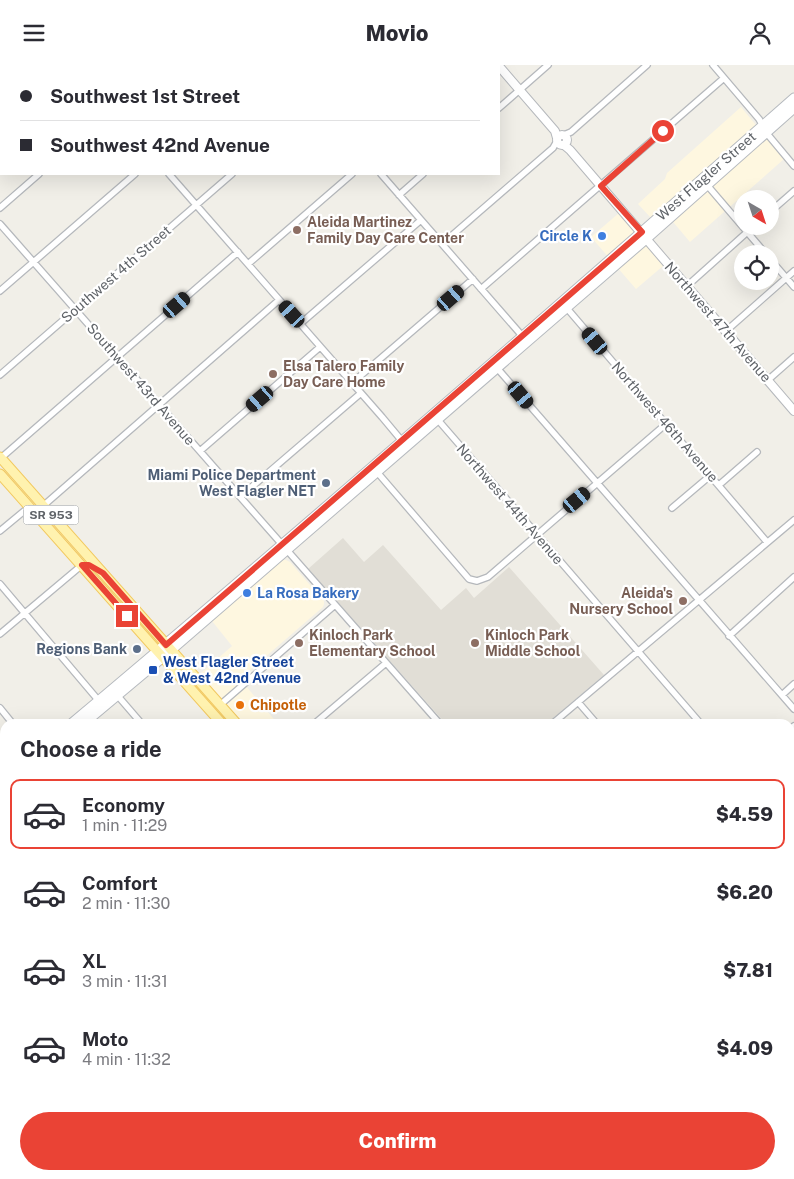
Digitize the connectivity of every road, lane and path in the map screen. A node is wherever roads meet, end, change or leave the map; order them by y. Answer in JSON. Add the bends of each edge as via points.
{"nodes":[{"id":1,"x":548,"y":65,"type":"edge"},
{"id":2,"x":647,"y":65,"type":"edge"},
{"id":3,"x":713,"y":65,"type":"edge"},
{"id":4,"x":500,"y":67,"type":"edge"},
{"id":5,"x":724,"y":78,"type":"junction"},
{"id":6,"x":520,"y":90,"type":"junction"},
{"id":7,"x":794,"y":98,"type":"edge"},
{"id":8,"x":500,"y":107,"type":"edge"},
{"id":9,"x":794,"y":108,"type":"edge"},
{"id":10,"x":765,"y":129,"type":"junction"},
{"id":11,"x":562,"y":140,"type":"junction"},
{"id":12,"x":794,"y":166,"type":"edge"},
{"id":13,"x":38,"y":175,"type":"edge"},
{"id":14,"x":134,"y":175,"type":"edge"},
{"id":15,"x":170,"y":175,"type":"edge"},
{"id":16,"x":231,"y":175,"type":"edge"},
{"id":17,"x":351,"y":175,"type":"edge"},
{"id":18,"x":382,"y":175,"type":"edge"},
{"id":19,"x":422,"y":175,"type":"edge"},
{"id":20,"x":707,"y":185,"type":"junction"},
{"id":21,"x":601,"y":186,"type":"junction"},
{"id":22,"x":794,"y":191,"type":"edge"},
{"id":23,"x":399,"y":195,"type":"junction"},
{"id":24,"x":779,"y":204,"type":"edge"},
{"id":25,"x":196,"y":205,"type":"junction"},
{"id":26,"x":0,"y":208,"type":"edge"},
{"id":27,"x":734,"y":217,"type":"edge"},
{"id":28,"x":421,"y":220,"type":"junction"},
{"id":29,"x":0,"y":224,"type":"edge"},
{"id":30,"x":644,"y":235,"type":"junction"},
{"id":31,"x":744,"y":235,"type":"edge"},
{"id":32,"x":750,"y":235,"type":"edge"},
{"id":33,"x":442,"y":244,"type":"junction"},
{"id":34,"x":758,"y":245,"type":"edge"},
{"id":35,"x":238,"y":252,"type":"junction"},
{"id":36,"x":34,"y":262,"type":"junction"},
{"id":37,"x":248,"y":264,"type":"junction"},
{"id":38,"x":779,"y":269,"type":"edge"},
{"id":39,"x":794,"y":271,"type":"edge"},
{"id":40,"x":786,"y":277,"type":"junction"},
{"id":41,"x":473,"y":279,"type":"junction"},
{"id":42,"x":686,"y":286,"type":"junction"},
{"id":43,"x":794,"y":287,"type":"edge"},
{"id":44,"x":481,"y":289,"type":"junction"},
{"id":45,"x":0,"y":291,"type":"edge"},
{"id":46,"x":279,"y":300,"type":"junction"},
{"id":47,"x":564,"y":305,"type":"junction"},
{"id":48,"x":76,"y":309,"type":"junction"},
{"id":49,"x":300,"y":324,"type":"junction"},
{"id":50,"x":726,"y":331,"type":"junction"},
{"id":51,"x":525,"y":339,"type":"junction"},
{"id":52,"x":320,"y":347,"type":"junction"},
{"id":53,"x":117,"y":357,"type":"junction"},
{"id":54,"x":794,"y":357,"type":"edge"},
{"id":55,"x":497,"y":368,"type":"junction"},
{"id":56,"x":0,"y":375,"type":"edge"},
{"id":57,"x":768,"y":380,"type":"junction"},
{"id":58,"x":352,"y":383,"type":"junction"},
{"id":59,"x":361,"y":393,"type":"junction"},
{"id":60,"x":159,"y":404,"type":"junction"},
{"id":61,"x":442,"y":406,"type":"junction"},
{"id":62,"x":794,"y":411,"type":"edge"},
{"id":63,"x":438,"y":420,"type":"junction"},
{"id":64,"x":666,"y":424,"type":"junction"},
{"id":65,"x":403,"y":445,"type":"junction"},
{"id":66,"x":200,"y":451,"type":"junction"},
{"id":67,"x":756,"y":452,"type":"dead end"},
{"id":68,"x":1,"y":457,"type":"edge"},
{"id":69,"x":377,"y":472,"type":"junction"},
{"id":70,"x":0,"y":474,"type":"edge"},
{"id":71,"x":711,"y":475,"type":"junction"},
{"id":72,"x":596,"y":483,"type":"junction"},
{"id":73,"x":719,"y":485,"type":"junction"},
{"id":74,"x":240,"y":497,"type":"junction"},
{"id":75,"x":28,"y":505,"type":"junction"},
{"id":76,"x":43,"y":506,"type":"junction"},
{"id":77,"x":672,"y":508,"type":"dead end"},
{"id":78,"x":794,"y":520,"type":"edge"},
{"id":79,"x":0,"y":531,"type":"edge"},
{"id":80,"x":536,"y":535,"type":"junction"},
{"id":81,"x":767,"y":542,"type":"junction"},
{"id":82,"x":284,"y":547,"type":"junction"},
{"id":83,"x":68,"y":550,"type":"junction"},
{"id":84,"x":90,"y":559,"type":"junction"},
{"id":85,"x":82,"y":565,"type":"junction"},
{"id":86,"x":103,"y":573,"type":"junction"},
{"id":87,"x":794,"y":577,"type":"edge"},
{"id":88,"x":0,"y":584,"type":"edge"},
{"id":89,"x":698,"y":601,"type":"junction"},
{"id":90,"x":335,"y":605,"type":"junction"},
{"id":91,"x":25,"y":613,"type":"junction"},
{"id":92,"x":0,"y":634,"type":"edge"},
{"id":93,"x":729,"y":636,"type":"junction"},
{"id":94,"x":168,"y":647,"type":"junction"},
{"id":95,"x":638,"y":652,"type":"junction"},
{"id":96,"x":161,"y":654,"type":"junction"},
{"id":97,"x":386,"y":663,"type":"junction"},
{"id":98,"x":794,"y":684,"type":"edge"},
{"id":99,"x":117,"y":695,"type":"junction"},
{"id":100,"x":782,"y":695,"type":"junction"},
{"id":101,"x":99,"y":701,"type":"junction"},
{"id":102,"x":578,"y":702,"type":"junction"},
{"id":103,"x":220,"y":705,"type":"junction"},
{"id":104,"x":0,"y":708,"type":"edge"},
{"id":105,"x":794,"y":709,"type":"edge"},
{"id":106,"x":9,"y":719,"type":"edge"},
{"id":107,"x":77,"y":719,"type":"edge"},
{"id":108,"x":89,"y":719,"type":"edge"},
{"id":109,"x":138,"y":719,"type":"edge"},
{"id":110,"x":218,"y":719,"type":"edge"},
{"id":111,"x":233,"y":719,"type":"edge"},
{"id":112,"x":320,"y":719,"type":"edge"},
{"id":113,"x":434,"y":719,"type":"edge"},
{"id":114,"x":558,"y":719,"type":"edge"},
{"id":115,"x":593,"y":719,"type":"edge"},
{"id":116,"x":697,"y":719,"type":"edge"}],
"edges":[{"from":1,"to":6,"type":"street"},
{"from":2,"to":11,"type":"street"},
{"from":3,"to":5,"type":"street"},
{"from":4,"to":6,"type":"street","name":"Northwest 47th Avenue"},
{"from":5,"to":10,"type":"street"},
{"from":5,"to":21,"type":"street"},
{"from":6,"to":8,"type":"street"},
{"from":6,"to":11,"type":"street","name":"Northwest 47th Avenue"},
{"from":7,"to":10,"type":"main road","name":"West Flagler Street"},
{"from":9,"to":10,"type":"main road","name":"West Flagler Street"},
{"from":10,"to":12,"type":"street"},
{"from":10,"to":20,"type":"main road","name":"West Flagler Street"},
{"from":10,"to":30,"type":"main road","name":"West Flagler Street"},
{"from":11,"to":21,"type":"street","name":"Northwest 47th Avenue"},
{"from":11,"to":33,"type":"street"},
{"from":13,"to":26,"type":"street"},
{"from":14,"to":36,"type":"street"},
{"from":15,"to":25,"type":"street"},
{"from":16,"to":25,"type":"street","name":"Southwest 4th Street"},
{"from":17,"to":37,"type":"street"},
{"from":18,"to":23,"type":"street"},
{"from":19,"to":23,"type":"street"},
{"from":20,"to":27,"type":"street"},
{"from":20,"to":30,"type":"main road","name":"West Flagler Street"},
{"from":21,"to":30,"type":"street","name":"Northwest 47th Avenue"},
{"from":21,"to":44,"type":"street"},
{"from":22,"to":24,"type":"street"},
{"from":23,"to":28,"type":"street"},
{"from":25,"to":35,"type":"street"},
{"from":25,"to":48,"type":"street","name":"Southwest 4th Street"},
{"from":28,"to":33,"type":"street"},
{"from":28,"to":49,"type":"street"},
{"from":29,"to":36,"type":"street","name":"Southwest 43rd Avenue"},
{"from":30,"to":42,"type":"street","name":"Northwest 47th Avenue"},
{"from":30,"to":47,"type":"main road","name":"West Flagler Street"},
{"from":31,"to":42,"type":"street"},
{"from":32,"to":34,"type":"street"},
{"from":33,"to":41,"type":"street"},
{"from":35,"to":37,"type":"street"},
{"from":35,"to":53,"type":"street"},
{"from":36,"to":45,"type":"street"},
{"from":36,"to":48,"type":"street","name":"Southwest 43rd Avenue"},
{"from":37,"to":46,"type":"street"},
{"from":38,"to":40,"type":"street"},
{"from":39,"to":40,"type":"street"},
{"from":40,"to":43,"type":"street"},
{"from":40,"to":50,"type":"street"},
{"from":41,"to":44,"type":"street"},
{"from":41,"to":58,"type":"street"},
{"from":42,"to":50,"type":"street","name":"Northwest 47th Avenue"},
{"from":44,"to":51,"type":"street"},
{"from":46,"to":49,"type":"street"},
{"from":46,"to":60,"type":"street"},
{"from":47,"to":51,"type":"main road","name":"West Flagler Street"},
{"from":47,"to":64,"type":"street","name":"Northwest 46th Avenue"},
{"from":48,"to":53,"type":"street","name":"Southwest 43rd Avenue"},
{"from":48,"to":56,"type":"street","name":"Southwest 4th Street"},
{"from":49,"to":52,"type":"street"},
{"from":50,"to":57,"type":"street","name":"Northwest 47th Avenue"},
{"from":51,"to":55,"type":"main road","name":"West Flagler Street"},
{"from":51,"to":61,"type":"main road","name":"West Flagler Street"},
{"from":52,"to":58,"type":"street"},
{"from":52,"to":66,"type":"street"},
{"from":53,"to":60,"type":"street","name":"Southwest 43rd Avenue"},
{"from":53,"to":68,"type":"street"},
{"from":54,"to":57,"type":"street"},
{"from":55,"to":63,"type":"main road","name":"West Flagler Street"},
{"from":55,"to":72,"type":"street"},
{"from":57,"to":62,"type":"street","name":"Northwest 47th Avenue"},
{"from":58,"to":59,"type":"street"},
{"from":59,"to":65,"type":"street"},
{"from":59,"to":74,"type":"street"},
{"from":60,"to":66,"type":"street","name":"Southwest 43rd Avenue"},
{"from":60,"to":76,"type":"street"},
{"from":61,"to":63,"type":"main road"},
{"from":61,"to":65,"type":"main road","name":"West Flagler Street"},
{"from":63,"to":65,"type":"main road","name":"West Flagler Street"},
{"from":63,"to":80,"type":"street","name":"Northwest 44th Avenue"},
{"from":64,"to":71,"type":"street","name":"Northwest 46th Avenue"},
{"from":64,"to":72,"type":"street"},
{"from":65,"to":69,"type":"main road","name":"West Flagler Street"},
{"from":65,"to":82,"type":"main road","name":"West Flagler Street"},
{"from":66,"to":74,"type":"street","name":"Southwest 43rd Avenue"},
{"from":67,"to":73,"type":"street"},
{"from":68,"to":76,"type":"main road","number":"SR 953"},
{"from":69,"to":80,"type":"street","via":[[470,579],[477,581],[488,577]]},
{"from":69,"to":82,"type":"main road","name":"West Flagler Street"},
{"from":70,"to":75,"type":"main road","number":"SR 953"},
{"from":71,"to":73,"type":"street","name":"Northwest 46th Avenue"},
{"from":71,"to":77,"type":"street"},
{"from":72,"to":80,"type":"street"},
{"from":72,"to":89,"type":"street"},
{"from":73,"to":81,"type":"street","name":"Northwest 46th Avenue"},
{"from":74,"to":82,"type":"street","name":"Southwest 43rd Avenue"},
{"from":75,"to":76,"type":"main road"},
{"from":75,"to":79,"type":"street"},
{"from":75,"to":83,"type":"main road","number":"SR 953"},
{"from":76,"to":84,"type":"main road","number":"SR 953"},
{"from":78,"to":81,"type":"street"},
{"from":80,"to":95,"type":"street","name":"Northwest 44th Avenue"},
{"from":81,"to":89,"type":"street"},
{"from":82,"to":90,"type":"street","name":"Southwest 43rd Avenue"},
{"from":82,"to":94,"type":"main road","name":"West Flagler Street"},
{"from":83,"to":84,"type":"main road"},
{"from":83,"to":85,"type":"main road","number":"SR 953"},
{"from":84,"to":86,"type":"main road","number":"SR 953"},
{"from":85,"to":86,"type":"main road"},
{"from":85,"to":91,"type":"street"},
{"from":85,"to":96,"type":"main road","number":"SR 953"},
{"from":86,"to":94,"type":"main road","number":"SR 953"},
{"from":87,"to":93,"type":"street"},
{"from":88,"to":91,"type":"street"},
{"from":89,"to":93,"type":"street"},
{"from":89,"to":95,"type":"street"},
{"from":90,"to":97,"type":"street","name":"Southwest 43rd Avenue"},
{"from":90,"to":103,"type":"street"},
{"from":91,"to":92,"type":"street"},
{"from":91,"to":101,"type":"street"},
{"from":93,"to":100,"type":"street"},
{"from":94,"to":96,"type":"main road","name":"West Flagler Street"},
{"from":94,"to":103,"type":"main road","number":"SR 953"},
{"from":95,"to":102,"type":"street"},
{"from":95,"to":116,"type":"street","name":"Northwest 44th Avenue"},
{"from":96,"to":99,"type":"main road","name":"West Flagler Street"},
{"from":96,"to":101,"type":"main road","name":"West Flagler Street"},
{"from":96,"to":110,"type":"main road","number":"SR 953"},
{"from":97,"to":112,"type":"street"},
{"from":97,"to":113,"type":"street","name":"Southwest 43rd Avenue"},
{"from":98,"to":100,"type":"street"},
{"from":99,"to":108,"type":"main road","name":"West Flagler Street"},
{"from":99,"to":109,"type":"street"},
{"from":100,"to":105,"type":"street"},
{"from":101,"to":107,"type":"main road","name":"West Flagler Street"},
{"from":102,"to":114,"type":"street"},
{"from":102,"to":115,"type":"street"},
{"from":103,"to":111,"type":"main road","number":"SR 953"},
{"from":104,"to":106,"type":"street"}]}
